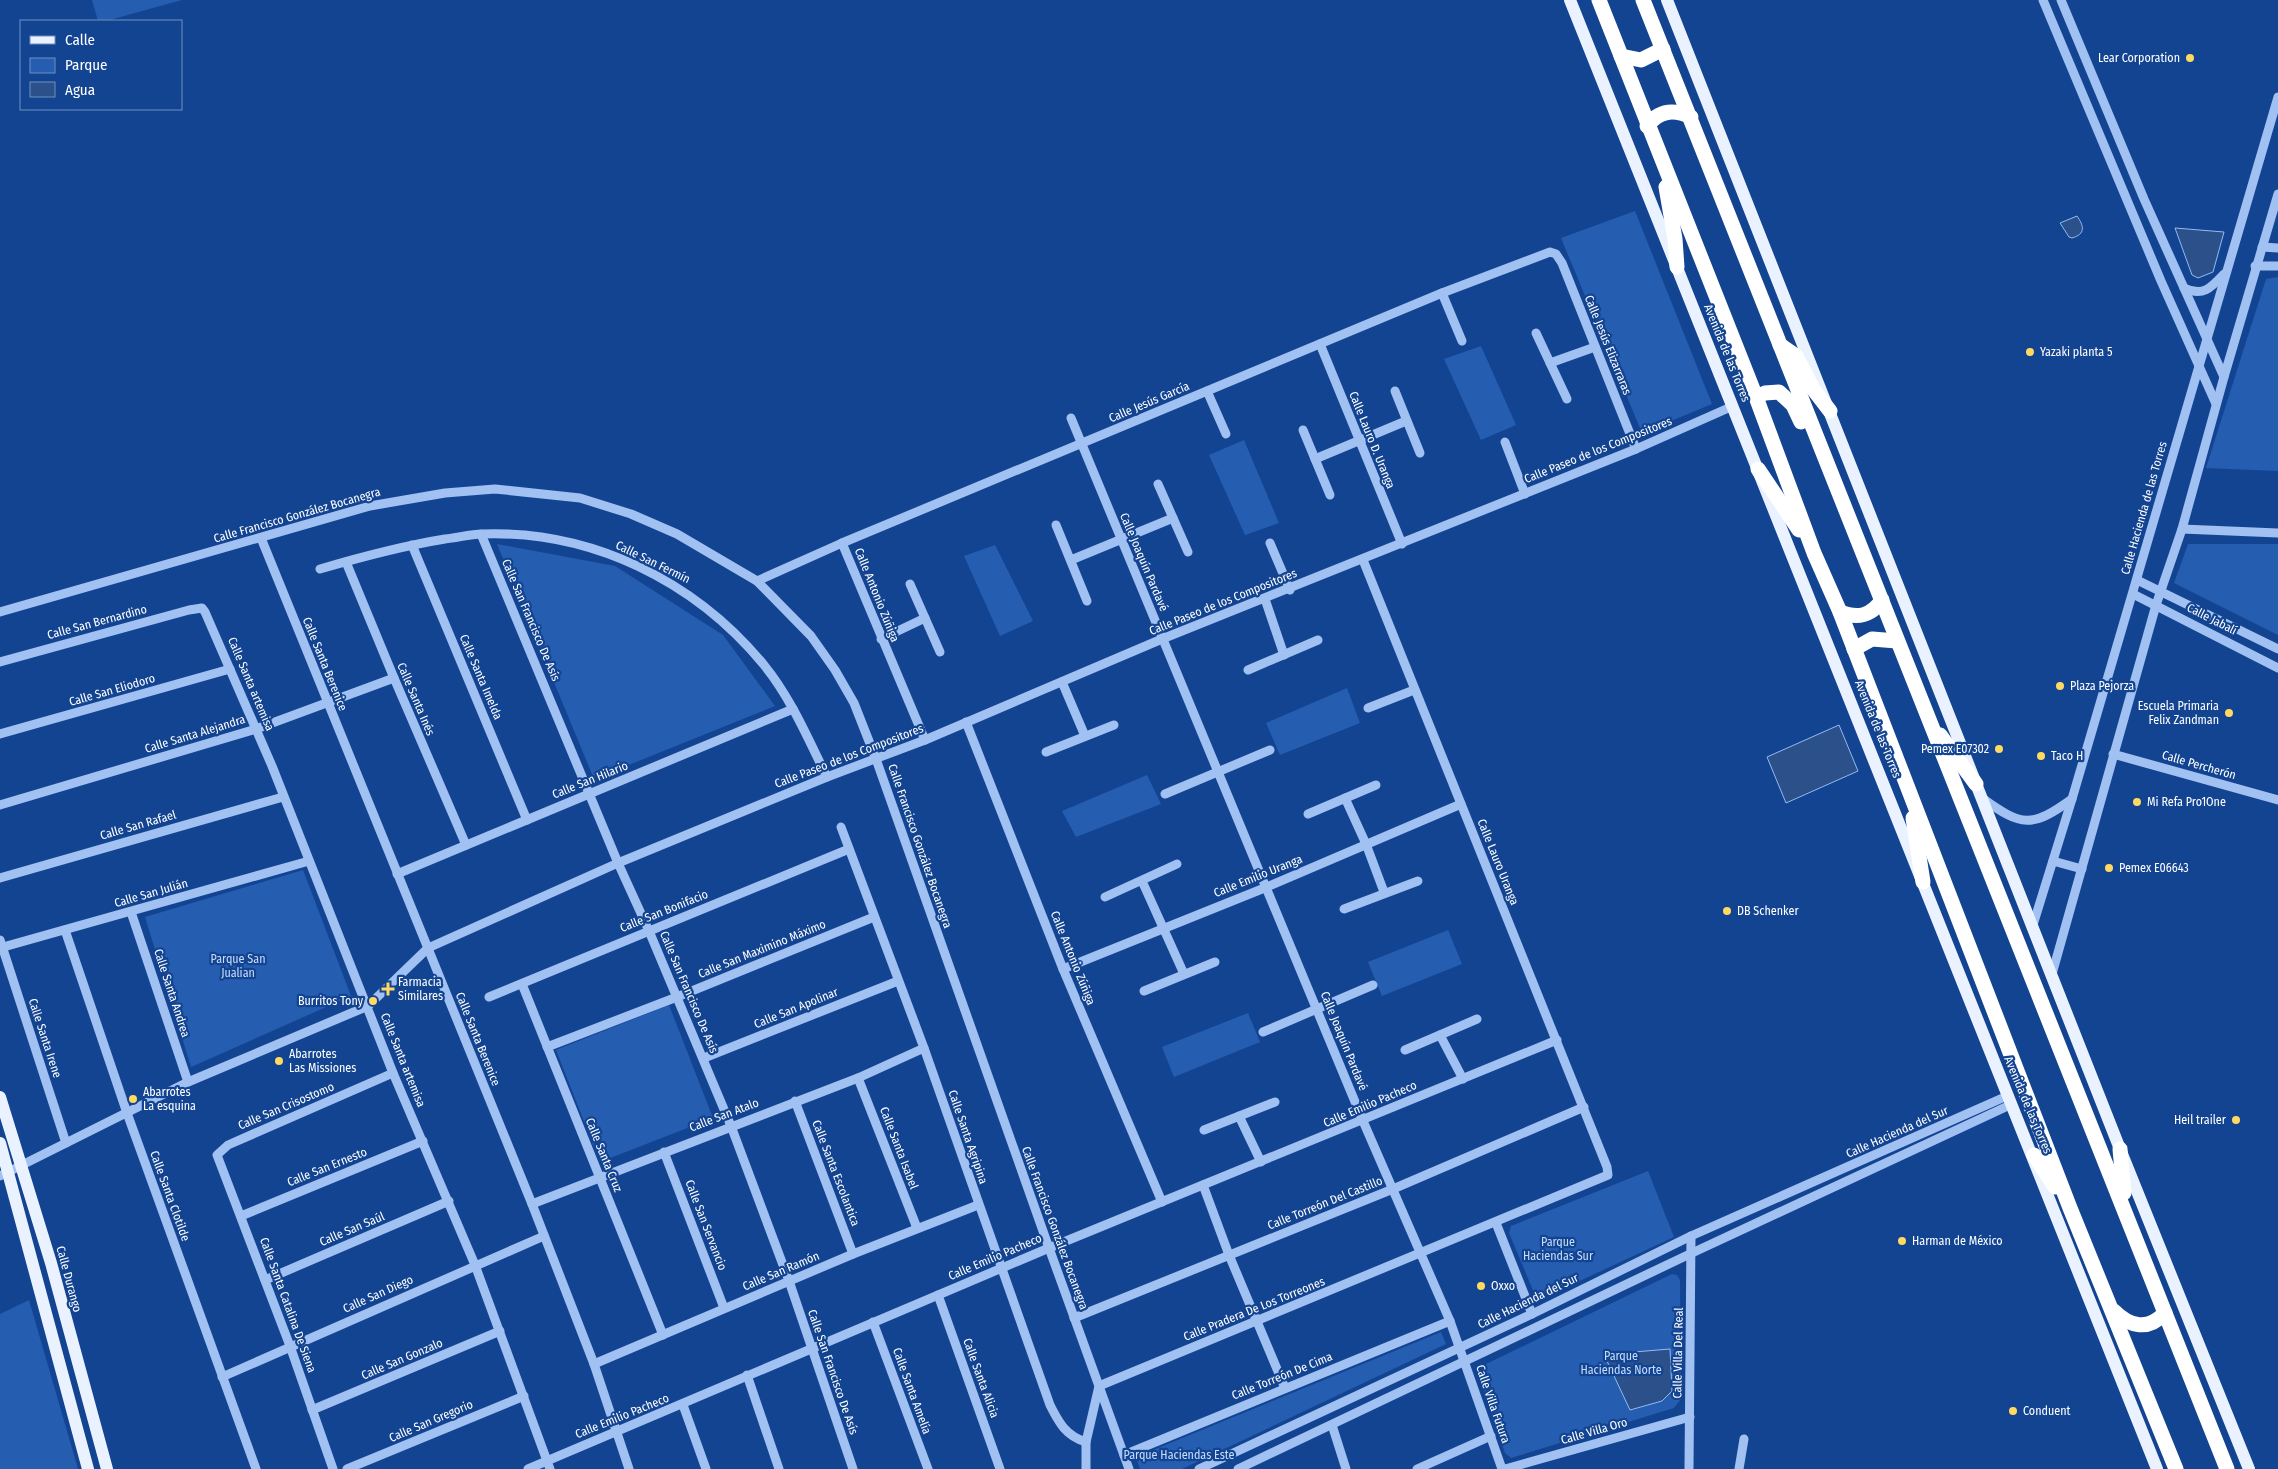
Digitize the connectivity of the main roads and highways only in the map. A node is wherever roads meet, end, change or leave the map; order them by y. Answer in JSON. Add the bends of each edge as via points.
{"nodes":[{"id":1,"x":1570,"y":0,"type":"edge"},
{"id":2,"x":1599,"y":0,"type":"edge"},
{"id":3,"x":1643,"y":0,"type":"edge"},
{"id":4,"x":1667,"y":0,"type":"edge"},
{"id":5,"x":1662,"y":49,"type":"junction"},
{"id":6,"x":1621,"y":56,"type":"junction"},
{"id":7,"x":1691,"y":118,"type":"junction"},
{"id":8,"x":1647,"y":126,"type":"junction"},
{"id":9,"x":1663,"y":163,"type":"junction"},
{"id":10,"x":1677,"y":267,"type":"junction"},
{"id":11,"x":1780,"y":345,"type":"junction"},
{"id":12,"x":1756,"y":397,"type":"junction"},
{"id":13,"x":1830,"y":411,"type":"junction"},
{"id":14,"x":1758,"y":469,"type":"junction"},
{"id":15,"x":1831,"y":473,"type":"junction"},
{"id":16,"x":1814,"y":553,"type":"junction"},
{"id":17,"x":1882,"y":600,"type":"junction"},
{"id":18,"x":1840,"y":612,"type":"junction"},
{"id":19,"x":1897,"y":641,"type":"junction"},
{"id":20,"x":1854,"y":649,"type":"junction"},
{"id":21,"x":1927,"y":718,"type":"junction"},
{"id":22,"x":1909,"y":789,"type":"junction"},
{"id":23,"x":1979,"y":791,"type":"junction"},
{"id":24,"x":1923,"y":882,"type":"junction"},
{"id":25,"x":0,"y":1097,"type":"edge"},
{"id":26,"x":0,"y":1143,"type":"edge"},
{"id":27,"x":2120,"y":1149,"type":"junction"},
{"id":28,"x":2034,"y":1155,"type":"junction"},
{"id":29,"x":5,"y":1174,"type":"edge"},
{"id":30,"x":2070,"y":1208,"type":"junction"},
{"id":31,"x":2125,"y":1209,"type":"junction"},
{"id":32,"x":2111,"y":1308,"type":"junction"},
{"id":33,"x":2165,"y":1313,"type":"junction"},
{"id":34,"x":88,"y":1469,"type":"edge"},
{"id":35,"x":107,"y":1469,"type":"edge"},
{"id":36,"x":2157,"y":1469,"type":"edge"},
{"id":37,"x":2176,"y":1469,"type":"edge"},
{"id":38,"x":2227,"y":1469,"type":"edge"},
{"id":39,"x":2249,"y":1469,"type":"edge"}],
"edges":[{"from":1,"to":10,"type":"main road","name":"Avenida de las Torres"},
{"from":2,"to":6,"type":"highway","name":"Avenida de las Torres"},
{"from":3,"to":5,"type":"highway"},
{"from":4,"to":13,"type":"main road"},
{"from":5,"to":6,"type":"highway","via":[[1641,60]]},
{"from":5,"to":7,"type":"highway"},
{"from":6,"to":8,"type":"highway","name":"Avenida de las Torres"},
{"from":7,"to":8,"type":"highway","via":[[1675,111],[1668,112],[1657,115]]},
{"from":7,"to":11,"type":"highway"},
{"from":8,"to":9,"type":"highway","name":"Avenida de las Torres"},
{"from":9,"to":10,"type":"highway","via":[[1677,248]]},
{"from":9,"to":12,"type":"highway","name":"Avenida de las Torres"},
{"from":10,"to":14,"type":"main road","name":"Avenida de las Torres"},
{"from":11,"to":13,"type":"highway","via":[[1796,356],[1812,389]]},
{"from":11,"to":15,"type":"highway"},
{"from":12,"to":15,"type":"highway","via":[[1772,392],[1786,397]]},
{"from":12,"to":16,"type":"highway","name":"Avenida de las Torres"},
{"from":13,"to":23,"type":"main road"},
{"from":14,"to":16,"type":"highway"},
{"from":14,"to":24,"type":"main road","name":"Avenida de las Torres"},
{"from":15,"to":17,"type":"highway"},
{"from":16,"to":18,"type":"highway","name":"Avenida de las Torres"},
{"from":17,"to":18,"type":"highway","via":[[1873,611],[1860,616]]},
{"from":17,"to":19,"type":"highway"},
{"from":18,"to":20,"type":"highway","name":"Avenida de las Torres"},
{"from":19,"to":20,"type":"highway","via":[[1872,639]]},
{"from":19,"to":21,"type":"highway"},
{"from":20,"to":22,"type":"highway","name":"Avenida de las Torres"},
{"from":21,"to":23,"type":"highway"},
{"from":21,"to":31,"type":"highway"},
{"from":22,"to":24,"type":"highway"},
{"from":22,"to":30,"type":"highway","name":"Avenida de las Torres"},
{"from":23,"to":27,"type":"main road"},
{"from":24,"to":28,"type":"main road","name":"Avenida de las Torres","via":[[2009,1101]]},
{"from":25,"to":35,"type":"main road","name":"Calle Durango"},
{"from":26,"to":29,"type":"main road"},
{"from":27,"to":31,"type":"highway"},
{"from":27,"to":39,"type":"main road"},
{"from":28,"to":30,"type":"highway"},
{"from":28,"to":36,"type":"main road","name":"Avenida de las Torres"},
{"from":29,"to":34,"type":"main road"},
{"from":30,"to":32,"type":"highway","name":"Avenida de las Torres"},
{"from":31,"to":33,"type":"highway"},
{"from":32,"to":33,"type":"highway","via":[[2122,1319],[2137,1325],[2153,1323]]},
{"from":32,"to":37,"type":"highway","name":"Avenida de las Torres"},
{"from":33,"to":38,"type":"highway"}]}
